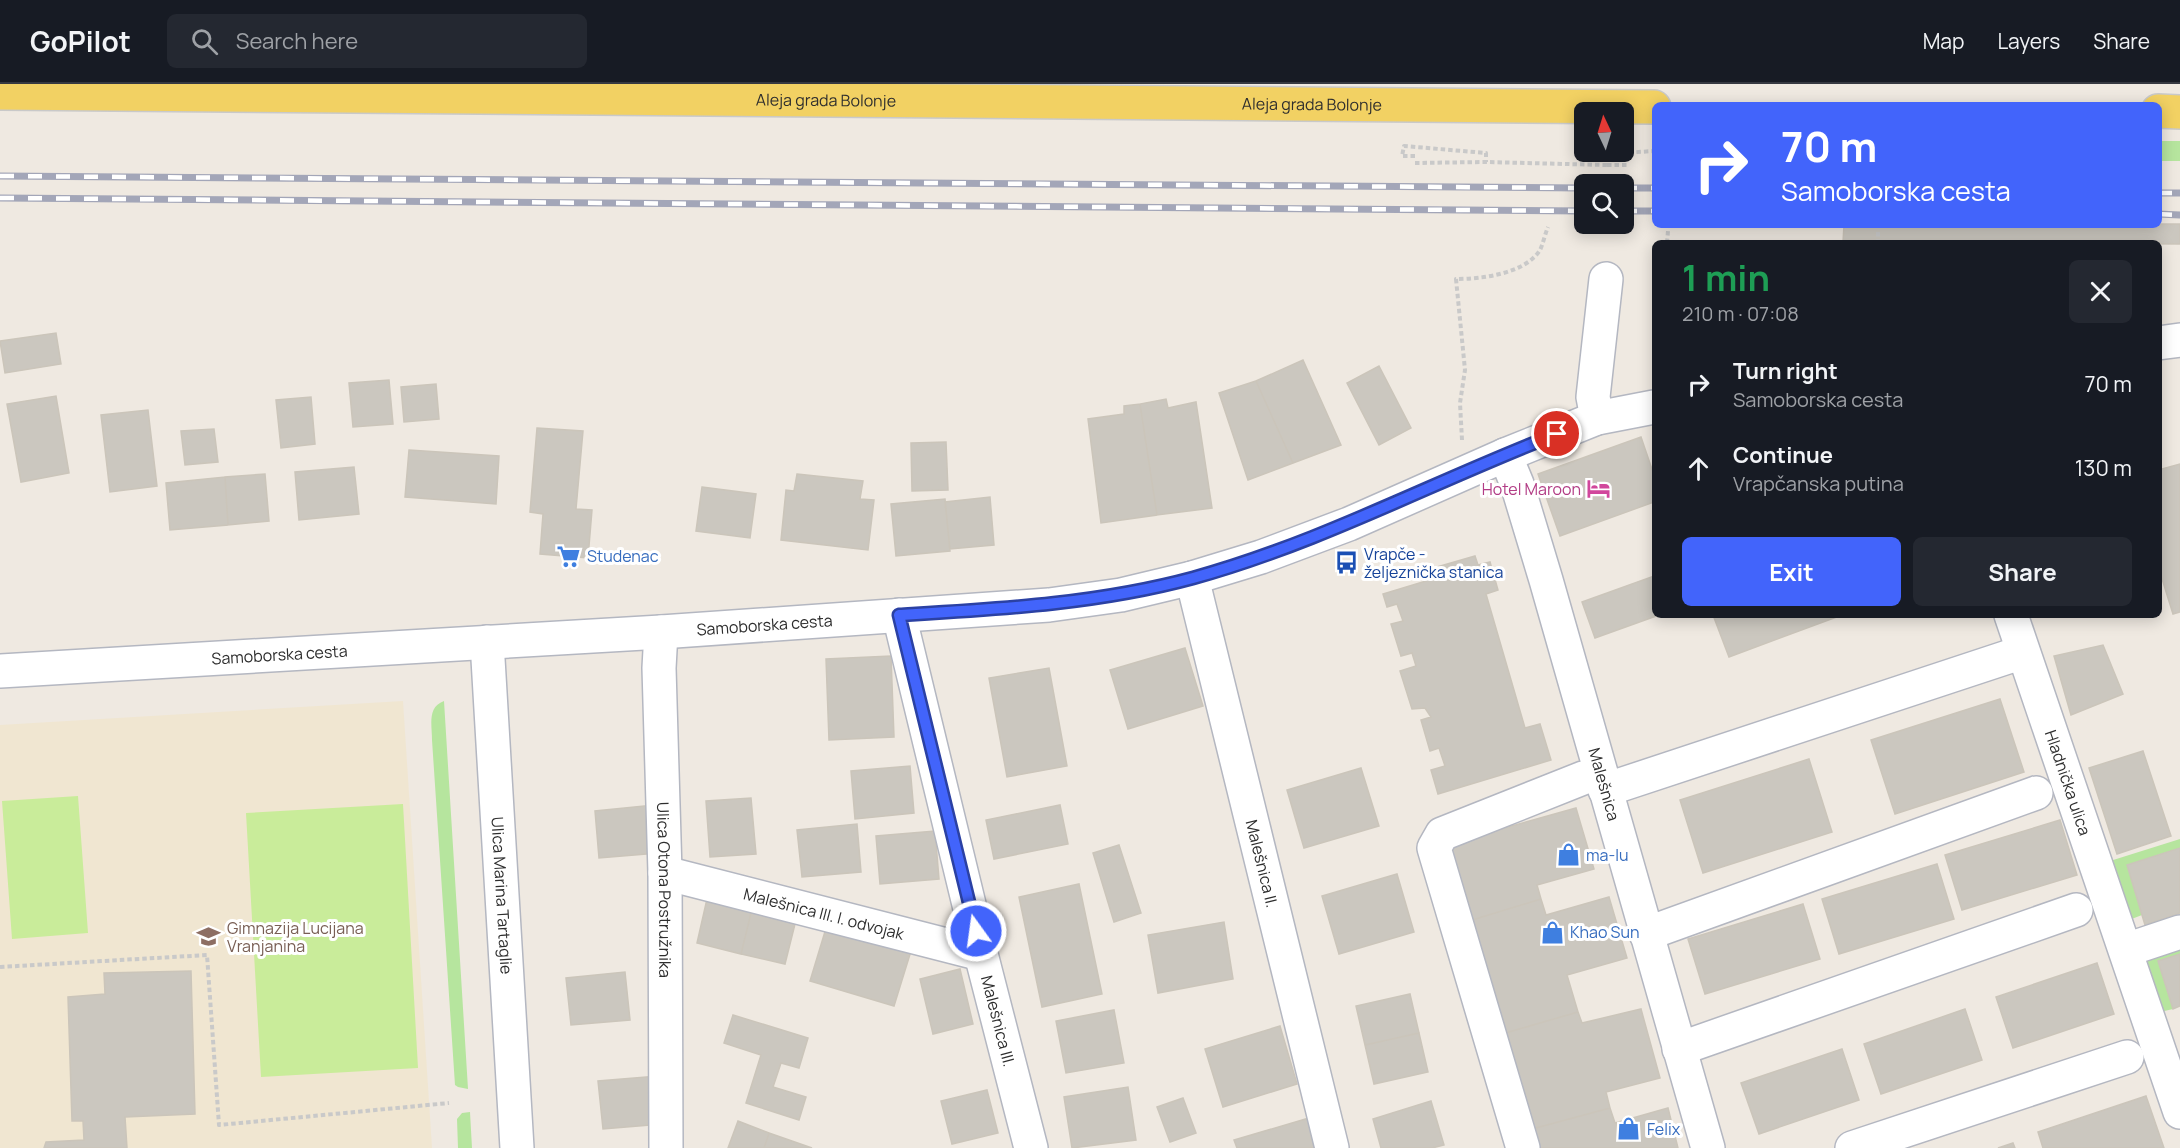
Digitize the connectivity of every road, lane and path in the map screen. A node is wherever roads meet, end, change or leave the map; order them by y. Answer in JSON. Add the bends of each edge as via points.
{"nodes":[{"id":1,"x":0,"y":93,"type":"edge"},
{"id":2,"x":1652,"y":107,"type":"edge"},
{"id":3,"x":2162,"y":111,"type":"edge"},
{"id":4,"x":2180,"y":112,"type":"edge"},
{"id":5,"x":1652,"y":151,"type":"edge"},
{"id":6,"x":1415,"y":156,"type":"dead end"},
{"id":7,"x":1486,"y":162,"type":"junction"},
{"id":8,"x":1415,"y":163,"type":"dead end"},
{"id":9,"x":1607,"y":165,"type":"junction"},
{"id":10,"x":1627,"y":165,"type":"dead end"},
{"id":11,"x":1548,"y":227,"type":"dead end"},
{"id":12,"x":1668,"y":231,"type":"dead end"},
{"id":13,"x":1878,"y":232,"type":"dead end"},
{"id":14,"x":1667,"y":240,"type":"edge"},
{"id":15,"x":1878,"y":240,"type":"edge"},
{"id":16,"x":1606,"y":279,"type":"dead end"},
{"id":17,"x":2180,"y":340,"type":"edge"},
{"id":18,"x":2162,"y":342,"type":"edge"},
{"id":19,"x":1652,"y":407,"type":"edge"},
{"id":20,"x":1597,"y":418,"type":"junction"},
{"id":21,"x":1462,"y":444,"type":"dead end"},
{"id":22,"x":1505,"y":455,"type":"junction"},
{"id":23,"x":1192,"y":578,"type":"junction"},
{"id":24,"x":899,"y":615,"type":"junction"},
{"id":25,"x":2012,"y":618,"type":"edge"},
{"id":26,"x":661,"y":632,"type":"junction"},
{"id":27,"x":487,"y":642,"type":"junction"},
{"id":28,"x":2023,"y":652,"type":"junction"},
{"id":29,"x":0,"y":671,"type":"edge"},
{"id":30,"x":1603,"y":782,"type":"junction"},
{"id":31,"x":2036,"y":793,"type":"dead end"},
{"id":32,"x":665,"y":873,"type":"junction"},
{"id":33,"x":2076,"y":910,"type":"dead end"},
{"id":34,"x":2180,"y":932,"type":"edge"},
{"id":35,"x":1646,"y":934,"type":"junction"},
{"id":36,"x":2126,"y":950,"type":"junction"},
{"id":37,"x":981,"y":954,"type":"junction"},
{"id":38,"x":0,"y":967,"type":"edge"},
{"id":39,"x":1679,"y":1049,"type":"junction"},
{"id":40,"x":2127,"y":1057,"type":"dead end"},
{"id":41,"x":449,"y":1103,"type":"dead end"},
{"id":42,"x":2180,"y":1112,"type":"edge"},
{"id":43,"x":517,"y":1148,"type":"edge"},
{"id":44,"x":666,"y":1148,"type":"edge"},
{"id":45,"x":1031,"y":1148,"type":"edge"},
{"id":46,"x":1332,"y":1148,"type":"edge"},
{"id":47,"x":1523,"y":1148,"type":"edge"},
{"id":48,"x":1708,"y":1148,"type":"edge"},
{"id":49,"x":1852,"y":1148,"type":"edge"}],
"edges":[{"from":1,"to":2,"type":"main road","name":"Aleja grada Bolonje"},
{"from":3,"to":4,"type":"main road"},
{"from":5,"to":9,"type":"path","via":[[1607,154]]},
{"from":6,"to":7,"type":"path","via":[[1402,156],[1404,146],[1486,153]]},
{"from":7,"to":8,"type":"path"},
{"from":7,"to":9,"type":"path"},
{"from":9,"to":10,"type":"path"},
{"from":11,"to":21,"type":"path","via":[[1539,251],[1523,266],[1480,279],[1456,279],[1465,370],[1460,403]]},
{"from":12,"to":14,"type":"path"},
{"from":13,"to":15,"type":"path"},
{"from":16,"to":20,"type":"street","via":[[1593,397]]},
{"from":17,"to":18,"type":"street"},
{"from":19,"to":20,"type":"street","name":"Samoborska cesta"},
{"from":20,"to":22,"type":"street","name":"Samoborska cesta"},
{"from":22,"to":23,"type":"street","name":"Samoborska cesta","via":[[1349,524]]},
{"from":22,"to":30,"type":"street","name":"Malešnica","via":[[1546,580]]},
{"from":23,"to":24,"type":"street","name":"Samoborska cesta","via":[[1121,595],[1049,605]]},
{"from":23,"to":46,"type":"street","name":"Malešnica II."},
{"from":24,"to":26,"type":"street","name":"Samoborska cesta"},
{"from":24,"to":37,"type":"street","name":"Malešnica III."},
{"from":25,"to":28,"type":"street","name":"Hladnička ulica"},
{"from":26,"to":27,"type":"street","name":"Samoborska cesta"},
{"from":26,"to":32,"type":"street","name":"Ulica Otona Postružnika"},
{"from":27,"to":29,"type":"street","name":"Samoborska cesta"},
{"from":27,"to":43,"type":"street","name":"Ulica Marina Tartaglie"},
{"from":28,"to":30,"type":"street"},
{"from":28,"to":36,"type":"street","name":"Hladnička ulica"},
{"from":30,"to":35,"type":"street","name":"Malešnica"},
{"from":30,"to":47,"type":"street","via":[[1583,778],[1442,834],[1434,848]]},
{"from":31,"to":35,"type":"street"},
{"from":32,"to":37,"type":"street","name":"Malešnica III. I. odvojak"},
{"from":32,"to":44,"type":"street","name":"Ulica Otona Postružnika"},
{"from":33,"to":39,"type":"street"},
{"from":34,"to":36,"type":"street"},
{"from":35,"to":39,"type":"street","name":"Malešnica"},
{"from":36,"to":42,"type":"street","name":"Hladnička ulica"},
{"from":37,"to":45,"type":"street","name":"Malešnica III."},
{"from":38,"to":41,"type":"path","via":[[207,955],[219,1125]]},
{"from":39,"to":48,"type":"street","name":"Malešnica"},
{"from":40,"to":49,"type":"street"}]}
